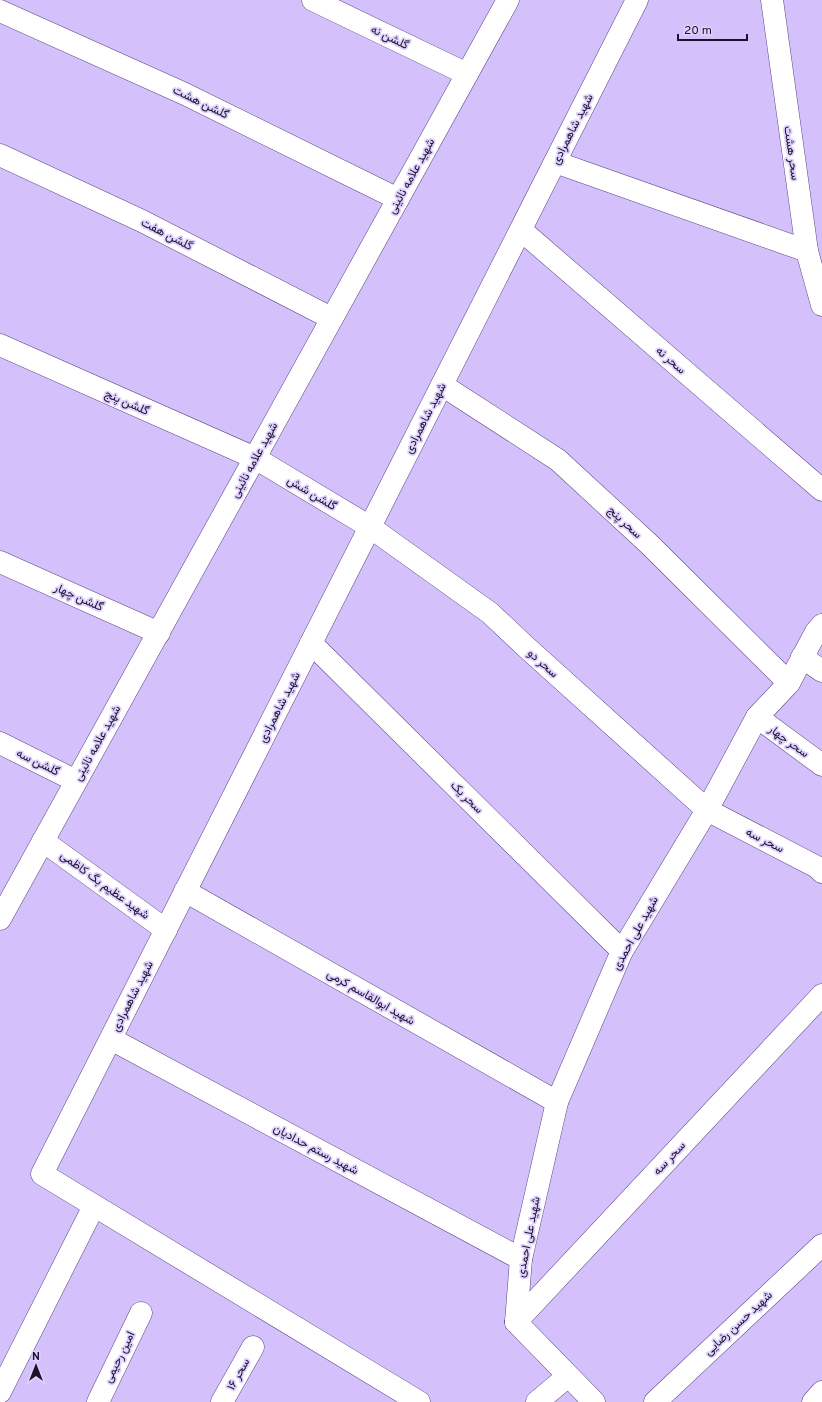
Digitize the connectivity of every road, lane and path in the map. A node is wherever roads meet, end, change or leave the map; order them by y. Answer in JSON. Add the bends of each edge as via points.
{"nodes":[{"id":1,"x":313,"y":0,"type":"edge"},
{"id":2,"x":508,"y":0,"type":"edge"},
{"id":3,"x":637,"y":0,"type":"edge"},
{"id":4,"x":772,"y":0,"type":"edge"},
{"id":5,"x":0,"y":11,"type":"edge"},
{"id":6,"x":467,"y":74,"type":"junction"},
{"id":7,"x":0,"y":155,"type":"edge"},
{"id":8,"x":555,"y":162,"type":"junction"},
{"id":9,"x":398,"y":199,"type":"junction"},
{"id":10,"x":521,"y":230,"type":"junction"},
{"id":11,"x":807,"y":252,"type":"junction"},
{"id":12,"x":822,"y":305,"type":"edge"},
{"id":13,"x":331,"y":318,"type":"junction"},
{"id":14,"x":0,"y":345,"type":"edge"},
{"id":15,"x":442,"y":385,"type":"junction"},
{"id":16,"x":254,"y":458,"type":"junction"},
{"id":17,"x":822,"y":490,"type":"edge"},
{"id":18,"x":370,"y":527,"type":"junction"},
{"id":19,"x":0,"y":562,"type":"edge"},
{"id":20,"x":822,"y":625,"type":"edge"},
{"id":21,"x":159,"y":632,"type":"junction"},
{"id":22,"x":311,"y":643,"type":"junction"},
{"id":23,"x":802,"y":657,"type":"junction"},
{"id":24,"x":822,"y":671,"type":"edge"},
{"id":25,"x":789,"y":683,"type":"junction"},
{"id":26,"x":757,"y":717,"type":"junction"},
{"id":27,"x":0,"y":743,"type":"edge"},
{"id":28,"x":822,"y":765,"type":"edge"},
{"id":29,"x":76,"y":781,"type":"junction"},
{"id":30,"x":707,"y":810,"type":"junction"},
{"id":31,"x":44,"y":841,"type":"junction"},
{"id":32,"x":820,"y":867,"type":"edge"},
{"id":33,"x":186,"y":891,"type":"junction"},
{"id":34,"x":0,"y":919,"type":"edge"},
{"id":35,"x":166,"y":930,"type":"junction"},
{"id":36,"x":622,"y":951,"type":"junction"},
{"id":37,"x":822,"y":995,"type":"edge"},
{"id":38,"x":111,"y":1039,"type":"junction"},
{"id":39,"x":557,"y":1102,"type":"junction"},
{"id":40,"x":94,"y":1206,"type":"junction"},
{"id":41,"x":822,"y":1245,"type":"edge"},
{"id":42,"x":521,"y":1259,"type":"junction"},
{"id":43,"x":141,"y":1312,"type":"dead end"},
{"id":44,"x":516,"y":1322,"type":"junction"},
{"id":45,"x":253,"y":1347,"type":"dead end"},
{"id":46,"x":568,"y":1376,"type":"junction"},
{"id":47,"x":0,"y":1392,"type":"edge"},
{"id":48,"x":822,"y":1392,"type":"edge"},
{"id":49,"x":98,"y":1402,"type":"edge"},
{"id":50,"x":222,"y":1402,"type":"edge"},
{"id":51,"x":419,"y":1402,"type":"edge"},
{"id":52,"x":537,"y":1402,"type":"edge"},
{"id":53,"x":594,"y":1402,"type":"edge"},
{"id":54,"x":655,"y":1402,"type":"edge"},
{"id":55,"x":813,"y":1402,"type":"edge"}],
"edges":[{"from":1,"to":6,"type":"street","name":"گلشن نه"},
{"from":2,"to":6,"type":"street","name":"شهید علامه‌ نائینی"},
{"from":3,"to":8,"type":"street","name":"شهید شاهمرادی"},
{"from":4,"to":11,"type":"street","name":"سحر هشت"},
{"from":5,"to":9,"type":"street","name":"گلشن هشت","via":[[186,94]]},
{"from":6,"to":9,"type":"street","name":"شهید علامه‌ نائینی"},
{"from":7,"to":13,"type":"street","name":"گلشن هفت","via":[[142,221]]},
{"from":8,"to":10,"type":"street","name":"شهید شاهمرادی"},
{"from":8,"to":11,"type":"street"},
{"from":9,"to":13,"type":"street","name":"شهید علامه‌ نائینی"},
{"from":10,"to":15,"type":"street","name":"شهید شاهمرادی"},
{"from":10,"to":17,"type":"street","name":"سحر نه"},
{"from":11,"to":12,"type":"street","name":"سحر هشت"},
{"from":13,"to":16,"type":"street","name":"شهید علامه‌ نائینی"},
{"from":14,"to":16,"type":"street","name":"گلشن پنج"},
{"from":15,"to":18,"type":"street","name":"شهید شاهمرادی"},
{"from":15,"to":25,"type":"street","name":"سحر پنج","via":[[558,460],[649,544]]},
{"from":16,"to":18,"type":"street","name":"گلشن شش"},
{"from":16,"to":21,"type":"street","name":"شهید علامه‌ نائینی"},
{"from":18,"to":22,"type":"street","name":"شهید شاهمرادی"},
{"from":18,"to":30,"type":"street","name":"سحر دو","via":[[490,613]]},
{"from":19,"to":21,"type":"street","name":"گلشن چهار"},
{"from":20,"to":23,"type":"street","name":"شهید علی احمدی"},
{"from":21,"to":29,"type":"street","name":"شهید علامه‌ نائینی"},
{"from":22,"to":33,"type":"street","name":"شهید شاهمرادی"},
{"from":22,"to":36,"type":"street","name":"سحر یک"},
{"from":23,"to":24,"type":"street"},
{"from":23,"to":25,"type":"street","name":"شهید علی احمدی"},
{"from":25,"to":26,"type":"street","name":"شهید علی احمدی"},
{"from":26,"to":28,"type":"street","name":"سحر چهار"},
{"from":26,"to":30,"type":"street","name":"شهید علی احمدی"},
{"from":27,"to":29,"type":"street","name":"گلشن سه"},
{"from":29,"to":31,"type":"street","name":"شهید علامه‌ نائینی"},
{"from":30,"to":32,"type":"street","name":"سحر سه"},
{"from":30,"to":36,"type":"street","name":"شهید علی احمدی"},
{"from":31,"to":34,"type":"street","name":"شهید علامه‌ نائینی"},
{"from":31,"to":35,"type":"street","name":"شهید عظیم بگ کاظمی"},
{"from":33,"to":35,"type":"street","name":"شهید شاهمرادی"},
{"from":33,"to":39,"type":"street","name":"شهید ابوالقاسم کرمی"},
{"from":35,"to":38,"type":"street","name":"شهید شاهمرادی"},
{"from":36,"to":39,"type":"street","name":"شهید علی احمدی"},
{"from":37,"to":44,"type":"street","name":"سحر سه"},
{"from":38,"to":40,"type":"street","name":"شهید شاهمرادی","via":[[42,1174]]},
{"from":38,"to":42,"type":"street","name":"شهید رستم حدادیان"},
{"from":39,"to":42,"type":"street","name":"شهید علی احمدی"},
{"from":40,"to":47,"type":"street"},
{"from":40,"to":51,"type":"street"},
{"from":41,"to":54,"type":"street","name":"شهید حسن رضایی"},
{"from":42,"to":44,"type":"street","name":"شهید علی احمدی"},
{"from":43,"to":49,"type":"street","name":"امین رحیمی"},
{"from":44,"to":46,"type":"street"},
{"from":45,"to":50,"type":"street","name":"سحر ۱۶"},
{"from":46,"to":52,"type":"street"},
{"from":46,"to":53,"type":"street"},
{"from":48,"to":55,"type":"street"}]}
